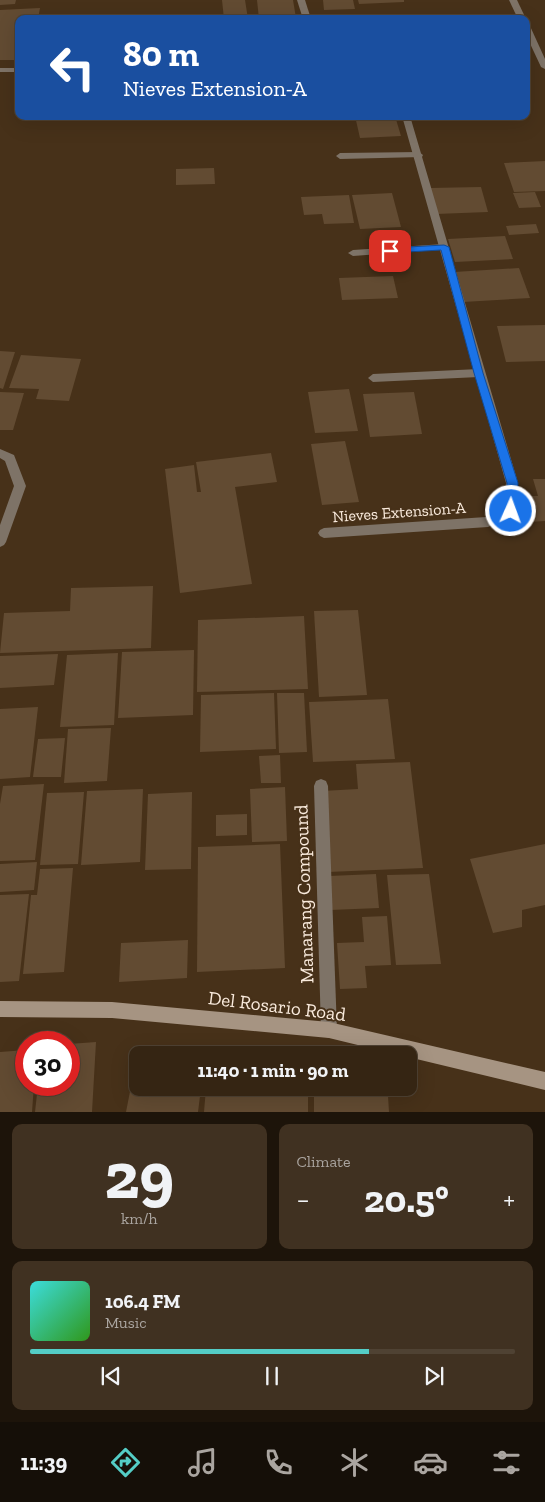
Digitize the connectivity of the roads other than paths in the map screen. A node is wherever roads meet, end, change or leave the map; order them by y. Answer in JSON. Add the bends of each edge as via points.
{"nodes":[{"id":1,"x":301,"y":0,"type":"edge"},
{"id":2,"x":513,"y":0,"type":"edge"},
{"id":3,"x":305,"y":15,"type":"edge"},
{"id":4,"x":520,"y":15,"type":"edge"},
{"id":5,"x":532,"y":37,"type":"edge"},
{"id":6,"x":545,"y":67,"type":"edge"},
{"id":7,"x":0,"y":70,"type":"edge"},
{"id":8,"x":15,"y":70,"type":"edge"},
{"id":9,"x":407,"y":120,"type":"edge"},
{"id":10,"x":419,"y":155,"type":"junction"},
{"id":11,"x":340,"y":156,"type":"dead end"},
{"id":12,"x":444,"y":247,"type":"junction"},
{"id":13,"x":353,"y":253,"type":"dead end"},
{"id":14,"x":478,"y":373,"type":"junction"},
{"id":15,"x":373,"y":378,"type":"dead end"},
{"id":16,"x":0,"y":453,"type":"edge"},
{"id":17,"x":324,"y":533,"type":"dead end"},
{"id":18,"x":0,"y":542,"type":"edge"},
{"id":19,"x":320,"y":786,"type":"dead end"},
{"id":20,"x":0,"y":1009,"type":"edge"},
{"id":21,"x":329,"y":1030,"type":"junction"},
{"id":22,"x":545,"y":1081,"type":"edge"}],
"edges":[{"from":1,"to":3,"type":"street"},
{"from":2,"to":4,"type":"street"},
{"from":5,"to":6,"type":"street"},
{"from":7,"to":8,"type":"street"},
{"from":9,"to":10,"type":"street","name":"Nieves Extension-A"},
{"from":10,"to":11,"type":"street"},
{"from":10,"to":12,"type":"street","name":"Nieves Extension-A"},
{"from":12,"to":13,"type":"street"},
{"from":12,"to":14,"type":"street","name":"Nieves Extension-A"},
{"from":14,"to":15,"type":"street"},
{"from":14,"to":17,"type":"street","name":"Nieves Extension-A","via":[[512,483],[511,511],[488,522]]},
{"from":16,"to":18,"type":"street","via":[[10,458],[20,486]]},
{"from":19,"to":21,"type":"street","name":"Manarang Compound"},
{"from":20,"to":21,"type":"main road","name":"Del Rosario Road","via":[[112,1010]]},
{"from":21,"to":22,"type":"main road","name":"Del Rosario Road"}]}
